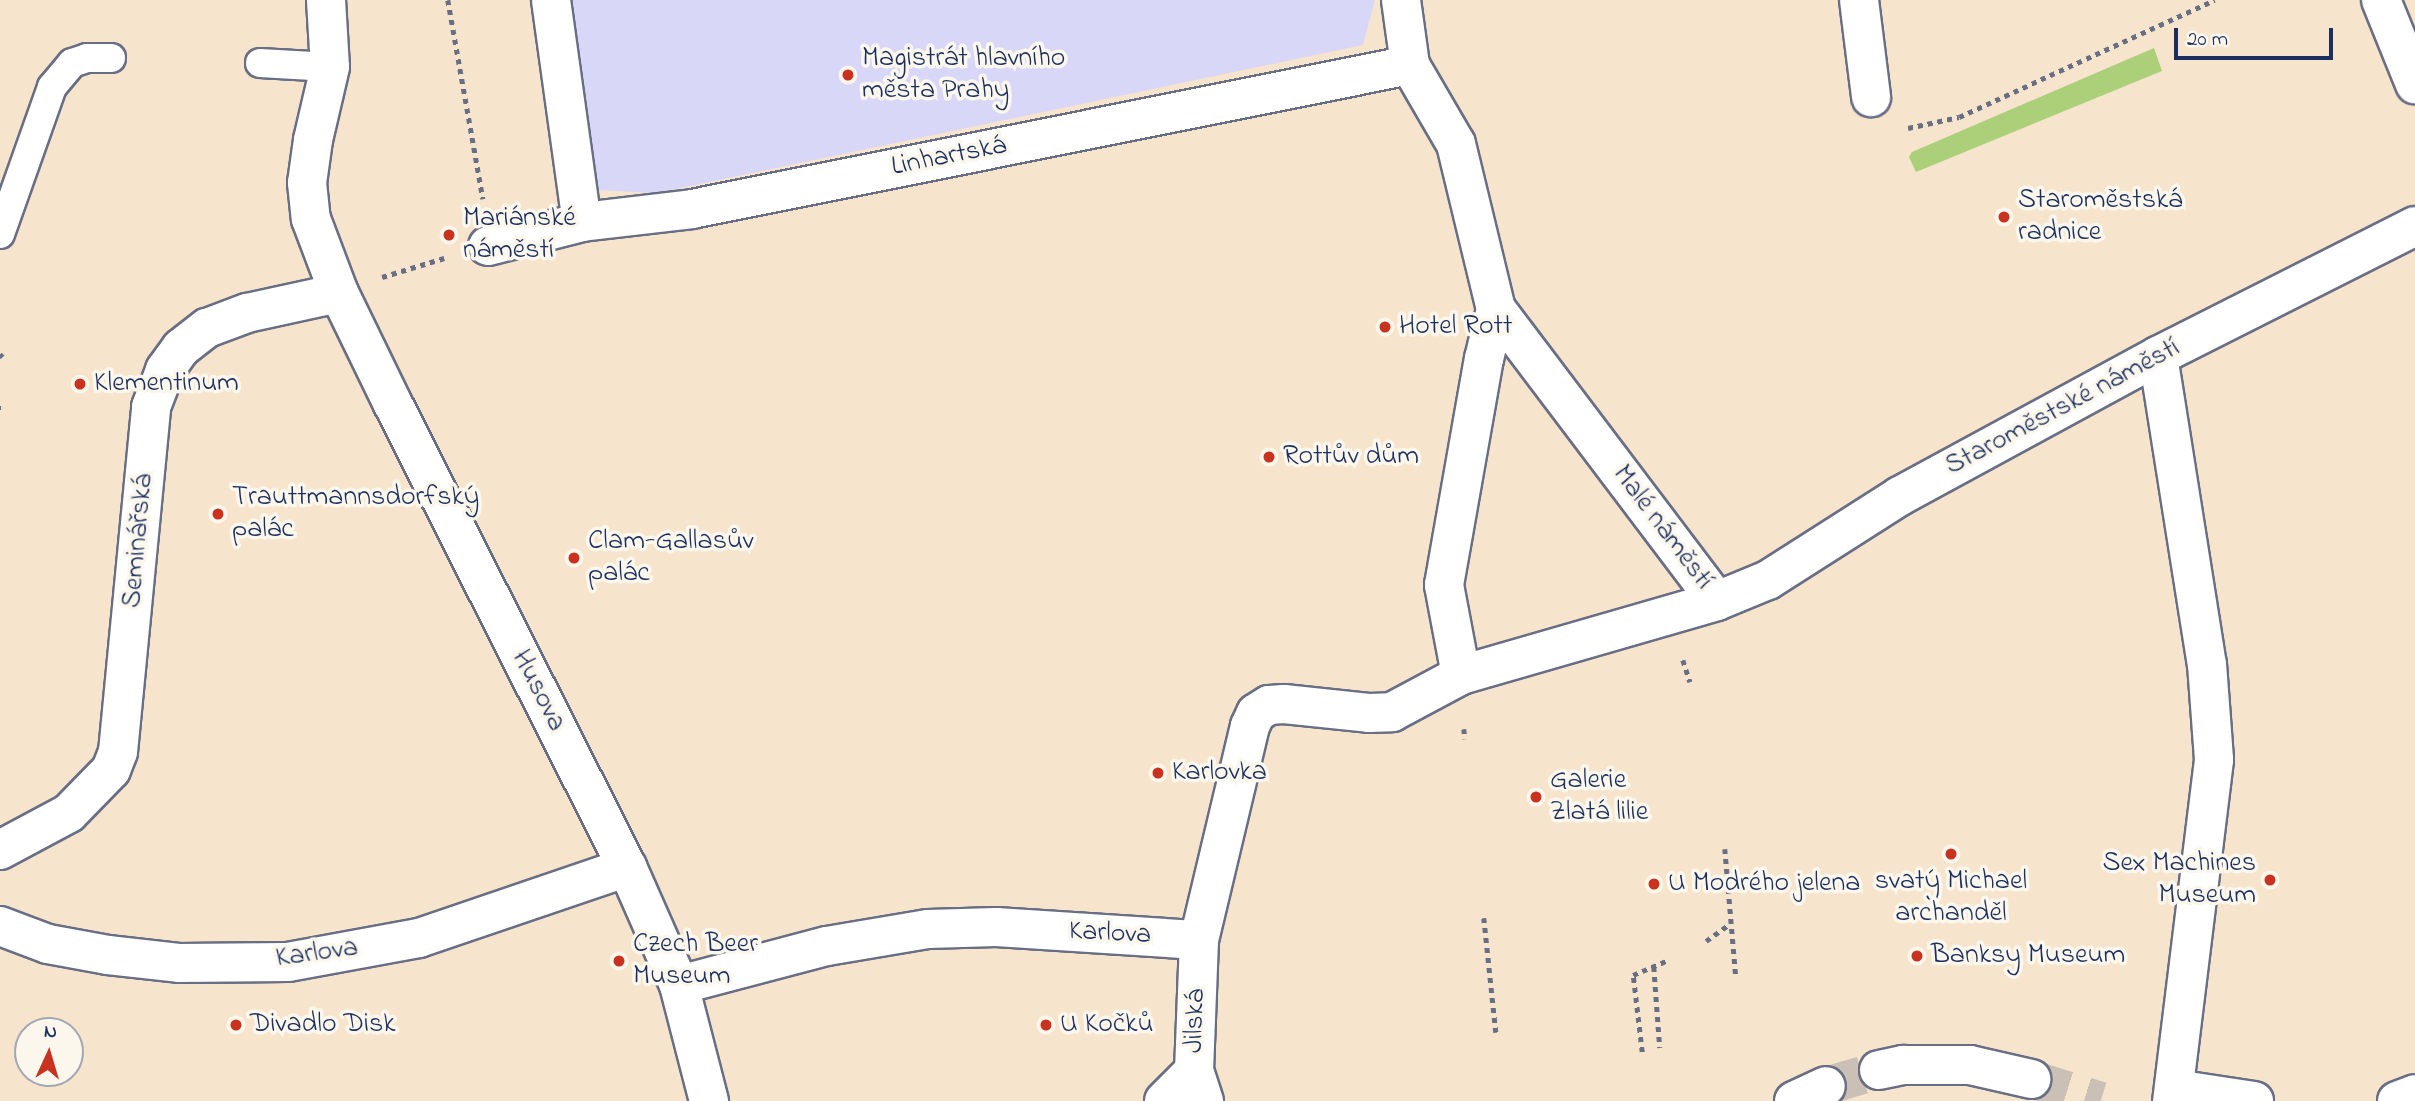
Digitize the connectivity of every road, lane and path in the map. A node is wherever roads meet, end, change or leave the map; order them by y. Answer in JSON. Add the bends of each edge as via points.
{"nodes":[{"id":1,"x":326,"y":0,"type":"edge"},
{"id":2,"x":448,"y":0,"type":"edge"},
{"id":3,"x":551,"y":0,"type":"edge"},
{"id":4,"x":1401,"y":0,"type":"edge"},
{"id":5,"x":1859,"y":0,"type":"edge"},
{"id":6,"x":2215,"y":0,"type":"edge"},
{"id":7,"x":2381,"y":0,"type":"edge"},
{"id":8,"x":111,"y":58,"type":"dead end"},
{"id":9,"x":260,"y":64,"type":"dead end"},
{"id":10,"x":1410,"y":65,"type":"junction"},
{"id":11,"x":330,"y":67,"type":"junction"},
{"id":12,"x":2415,"y":84,"type":"edge"},
{"id":13,"x":1871,"y":97,"type":"joint"},
{"id":14,"x":484,"y":204,"type":"dead end"},
{"id":15,"x":582,"y":222,"type":"junction"},
{"id":16,"x":2415,"y":226,"type":"edge"},
{"id":17,"x":0,"y":234,"type":"edge"},
{"id":18,"x":488,"y":246,"type":"joint"},
{"id":19,"x":339,"y":293,"type":"junction"},
{"id":20,"x":1496,"y":309,"type":"junction"},
{"id":21,"x":2158,"y":356,"type":"junction"},
{"id":22,"x":1717,"y":601,"type":"junction"},
{"id":23,"x":1461,"y":675,"type":"junction"},
{"id":24,"x":1725,"y":849,"type":"dead end"},
{"id":25,"x":0,"y":850,"type":"edge"},
{"id":26,"x":627,"y":867,"type":"junction"},
{"id":27,"x":1483,"y":918,"type":"dead end"},
{"id":28,"x":1729,"y":923,"type":"junction"},
{"id":29,"x":0,"y":926,"type":"edge"},
{"id":30,"x":1199,"y":940,"type":"junction"},
{"id":31,"x":1706,"y":941,"type":"dead end"},
{"id":32,"x":1669,"y":960,"type":"dead end"},
{"id":33,"x":1654,"y":967,"type":"junction"},
{"id":34,"x":1736,"y":978,"type":"dead end"},
{"id":35,"x":679,"y":985,"type":"junction"},
{"id":36,"x":1496,"y":1032,"type":"dead end"},
{"id":37,"x":1660,"y":1048,"type":"dead end"},
{"id":38,"x":1642,"y":1052,"type":"dead end"},
{"id":39,"x":1879,"y":1070,"type":"tunnel mouth"},
{"id":40,"x":2031,"y":1079,"type":"tunnel mouth"},
{"id":41,"x":1199,"y":1086,"type":"edge"},
{"id":42,"x":2415,"y":1094,"type":"edge"},
{"id":43,"x":2173,"y":1095,"type":"edge"},
{"id":44,"x":709,"y":1101,"type":"edge"},
{"id":45,"x":1164,"y":1101,"type":"edge"},
{"id":46,"x":2253,"y":1101,"type":"edge"},
{"id":47,"x":2397,"y":1101,"type":"edge"}],
"edges":[{"from":1,"to":11,"type":"street"},
{"from":2,"to":14,"type":"path"},
{"from":3,"to":15,"type":"street"},
{"from":4,"to":10,"type":"street"},
{"from":5,"to":13,"type":"street"},
{"from":6,"to":13,"type":"path","via":[[1959,117],[1898,129],[1881,116]]},
{"from":7,"to":12,"type":"street"},
{"from":8,"to":17,"type":"lane","via":[[72,63],[52,87]]},
{"from":9,"to":11,"type":"lane"},
{"from":10,"to":15,"type":"street","name":"Linhartská","via":[[692,209]]},
{"from":10,"to":20,"type":"street","name":"Malé náměstí","via":[[1456,144]]},
{"from":11,"to":19,"type":"street","via":[[307,183],[311,219]]},
{"from":15,"to":18,"type":"street","name":"Linhartská"},
{"from":16,"to":21,"type":"street","name":"Staroměstské náměstí"},
{"from":18,"to":19,"type":"path"},
{"from":19,"to":25,"type":"street","name":"Seminářská","via":[[247,313],[207,328],[181,348],[165,370],[151,407],[118,752],[111,770],[69,813]]},
{"from":19,"to":26,"type":"street","name":"Husova"},
{"from":20,"to":22,"type":"street","name":"Malé náměstí"},
{"from":20,"to":23,"type":"street","name":"Malé náměstí","via":[[1444,585]]},
{"from":21,"to":22,"type":"street","name":"Staroměstské náměstí","via":[[1900,496],[1768,580]]},
{"from":21,"to":43,"type":"street","via":[[2204,645],[2214,760]]},
{"from":22,"to":23,"type":"street","name":"Malé náměstí"},
{"from":23,"to":30,"type":"street","name":"Malé náměstí","via":[[1392,712],[1284,704],[1269,705],[1256,713]]},
{"from":24,"to":28,"type":"path"},
{"from":26,"to":29,"type":"street","name":"Karlova","via":[[419,938],[288,962],[179,963],[108,955],[48,944]]},
{"from":26,"to":35,"type":"street","name":"Husova"},
{"from":27,"to":36,"type":"path"},
{"from":28,"to":31,"type":"path"},
{"from":28,"to":34,"type":"path"},
{"from":30,"to":35,"type":"street","name":"Karlova","via":[[996,927],[928,929],[827,946]]},
{"from":30,"to":41,"type":"street","name":"Jilská"},
{"from":32,"to":33,"type":"path"},
{"from":33,"to":37,"type":"path"},
{"from":33,"to":38,"type":"path","via":[[1633,975]]},
{"from":35,"to":44,"type":"street","name":"Husova"},
{"from":39,"to":40,"type":"street","via":[[1903,1065],[1969,1065]]},
{"from":41,"to":45,"type":"street"},
{"from":42,"to":47,"type":"street"},
{"from":43,"to":46,"type":"street"}]}
